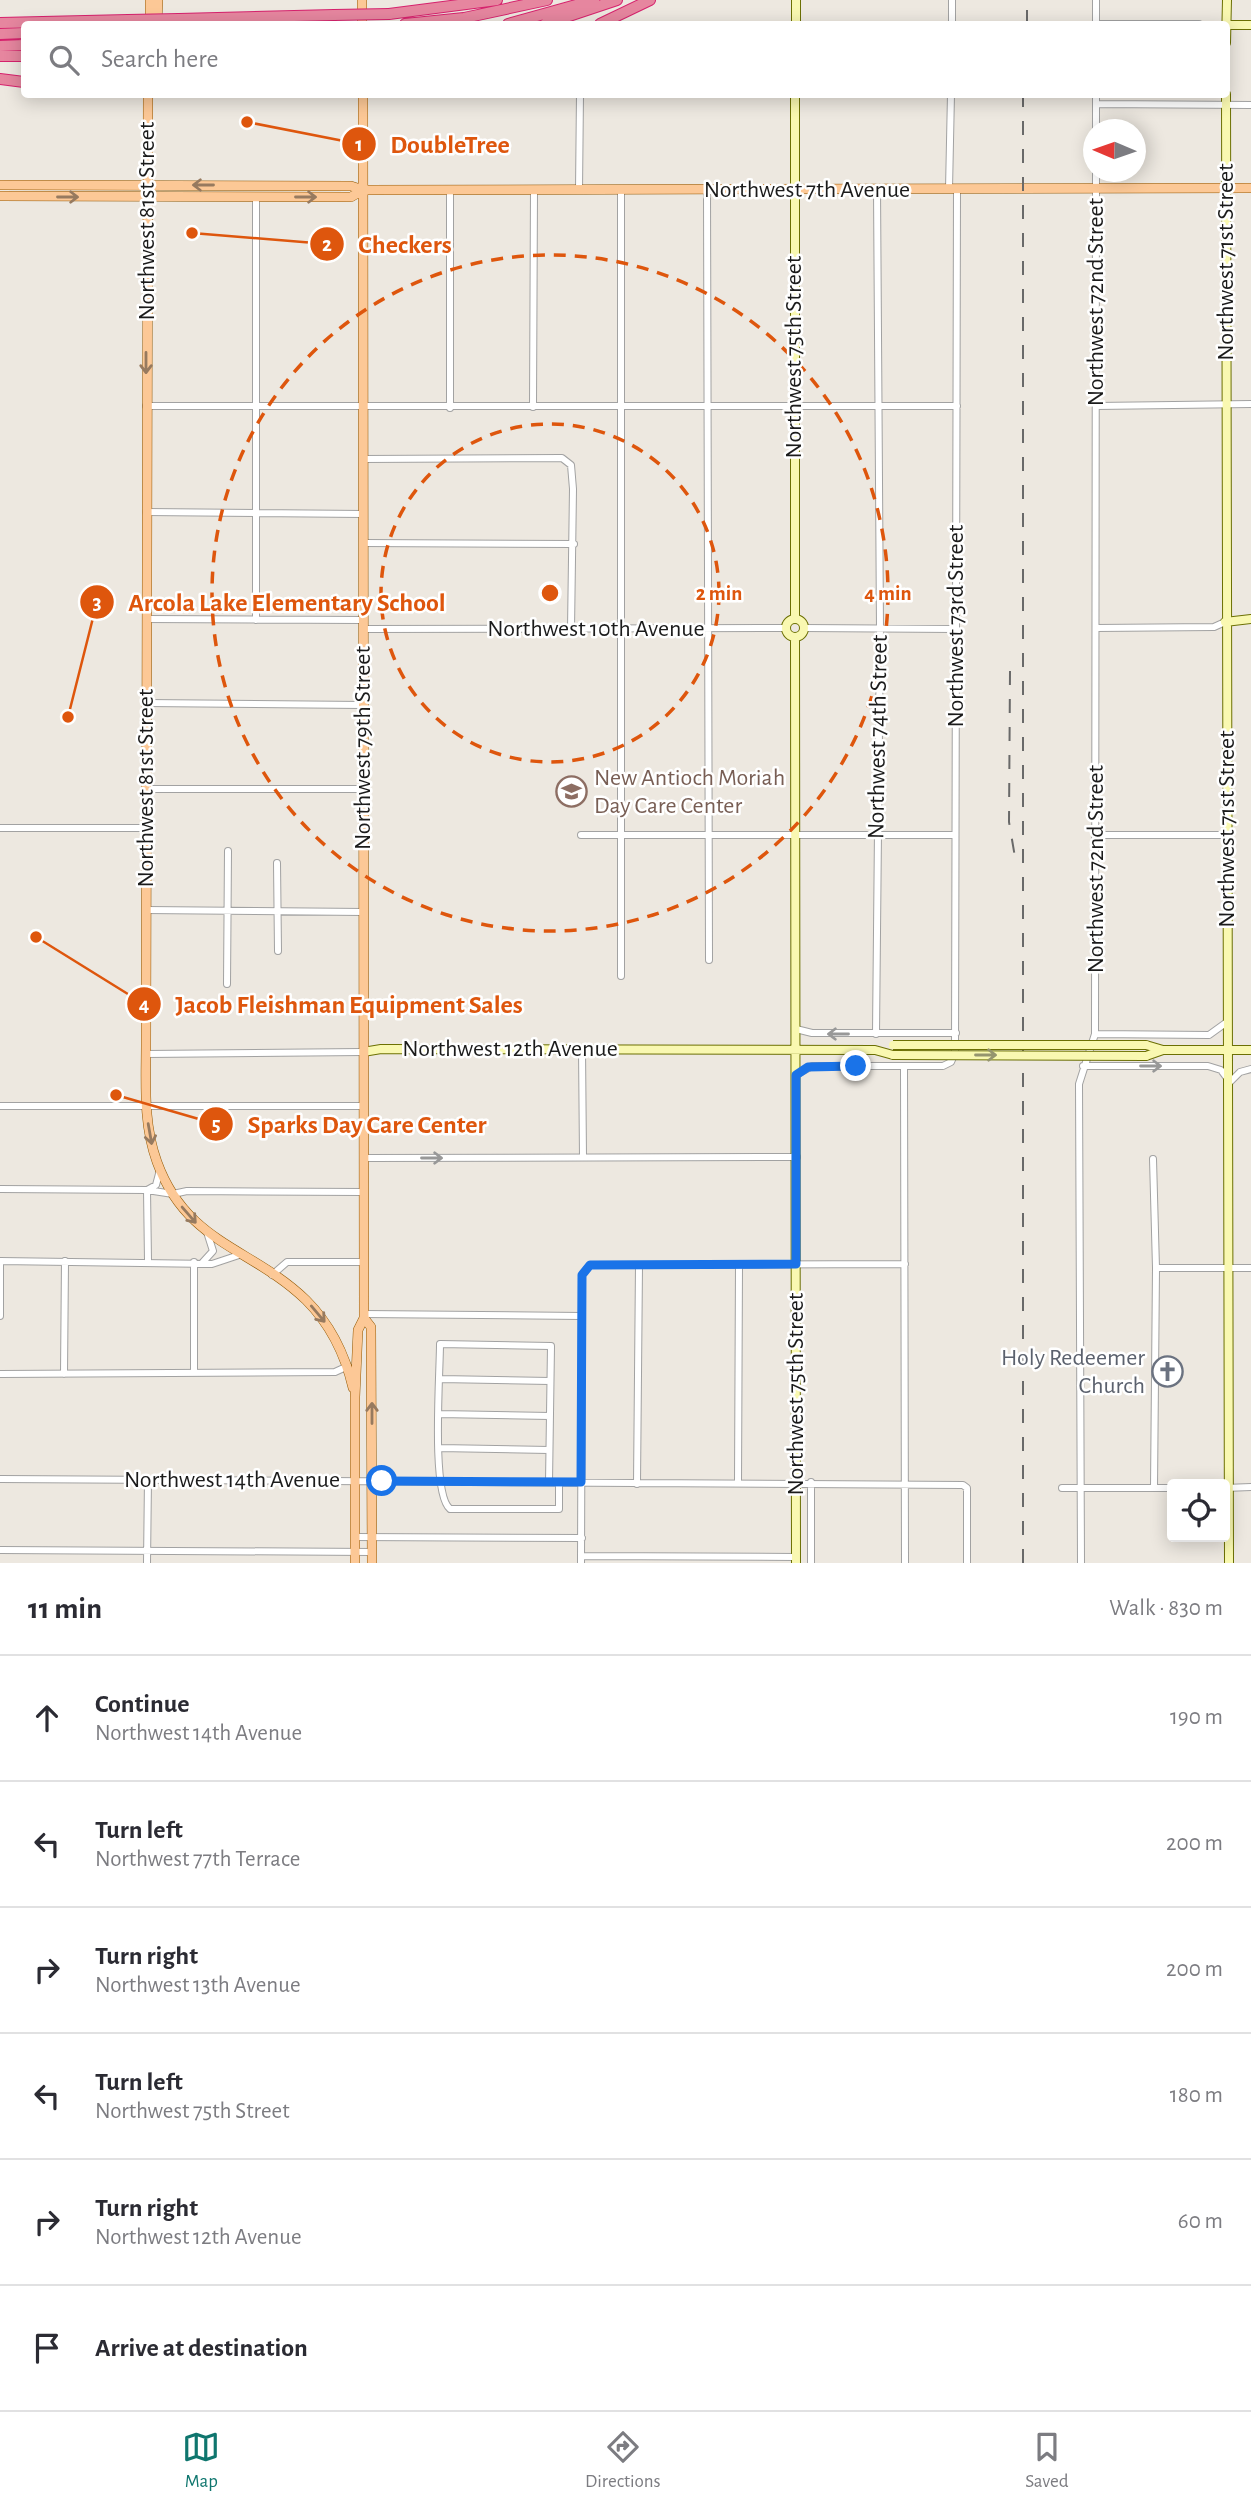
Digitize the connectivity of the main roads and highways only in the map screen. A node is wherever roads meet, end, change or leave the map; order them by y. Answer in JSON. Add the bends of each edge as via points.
{"nodes":[{"id":1,"x":150,"y":0,"type":"edge"},
{"id":2,"x":158,"y":0,"type":"edge"},
{"id":3,"x":362,"y":0,"type":"edge"},
{"id":4,"x":497,"y":0,"type":"edge"},
{"id":5,"x":547,"y":0,"type":"edge"},
{"id":6,"x":594,"y":0,"type":"edge"},
{"id":7,"x":617,"y":0,"type":"edge"},
{"id":8,"x":650,"y":0,"type":"edge"},
{"id":9,"x":85,"y":21,"type":"edge"},
{"id":10,"x":150,"y":21,"type":"edge"},
{"id":11,"x":157,"y":21,"type":"edge"},
{"id":12,"x":362,"y":21,"type":"edge"},
{"id":13,"x":434,"y":21,"type":"edge"},
{"id":14,"x":519,"y":21,"type":"edge"},
{"id":15,"x":554,"y":21,"type":"edge"},
{"id":16,"x":606,"y":21,"type":"edge"},
{"id":17,"x":0,"y":23,"type":"edge"},
{"id":18,"x":21,"y":23,"type":"edge"},
{"id":19,"x":21,"y":33,"type":"edge"},
{"id":20,"x":0,"y":34,"type":"edge"},
{"id":21,"x":21,"y":45,"type":"edge"},
{"id":22,"x":0,"y":46,"type":"edge"},
{"id":23,"x":0,"y":56,"type":"edge"},
{"id":24,"x":21,"y":56,"type":"edge"},
{"id":25,"x":0,"y":79,"type":"edge"},
{"id":26,"x":21,"y":82,"type":"edge"},
{"id":27,"x":148,"y":98,"type":"edge"},
{"id":28,"x":363,"y":98,"type":"edge"},
{"id":29,"x":0,"y":185,"type":"edge"},
{"id":30,"x":147,"y":185,"type":"junction"},
{"id":31,"x":1251,"y":188,"type":"edge"},
{"id":32,"x":363,"y":190,"type":"junction"},
{"id":33,"x":0,"y":196,"type":"edge"},
{"id":34,"x":147,"y":197,"type":"junction"},
{"id":35,"x":364,"y":1316,"type":"junction"},
{"id":36,"x":355,"y":1397,"type":"junction"},
{"id":37,"x":355,"y":1563,"type":"edge"},
{"id":38,"x":372,"y":1563,"type":"edge"}],
"edges":[{"from":1,"to":10,"type":"main road"},
{"from":2,"to":11,"type":"main road"},
{"from":3,"to":12,"type":"main road"},
{"from":4,"to":9,"type":"highway","bridge":true,"via":[[389,14]]},
{"from":5,"to":13,"type":"highway"},
{"from":6,"to":14,"type":"highway"},
{"from":7,"to":15,"type":"highway"},
{"from":8,"to":16,"type":"highway"},
{"from":17,"to":18,"type":"highway","bridge":true},
{"from":19,"to":20,"type":"highway"},
{"from":21,"to":22,"type":"highway"},
{"from":23,"to":24,"type":"highway"},
{"from":25,"to":26,"type":"highway"},
{"from":27,"to":30,"type":"main road","name":"Northwest 81st Street"},
{"from":28,"to":32,"type":"main road","name":"Northwest 79th Street"},
{"from":29,"to":30,"type":"main road","name":"Northwest 7th Avenue"},
{"from":32,"to":30,"type":"main road","name":"Northwest 7th Avenue","one_way":true,"via":[[351,186]]},
{"from":30,"to":34,"type":"main road","name":"Northwest 81st Street"},
{"from":31,"to":32,"type":"main road","name":"Northwest 7th Avenue"},
{"from":34,"to":32,"type":"main road","name":"Northwest 7th Avenue","one_way":true,"via":[[351,197]]},
{"from":32,"to":35,"type":"main road","name":"Northwest 79th Street"},
{"from":33,"to":34,"type":"main road","name":"Northwest 7th Avenue","one_way":true},
{"from":34,"to":36,"type":"main road","name":"Northwest 81st Street","one_way":true,"via":[[149,1132],[173,1194],[206,1233],[299,1294],[318,1314],[338,1342]]},
{"from":35,"to":36,"type":"main road","name":"Northwest 79th Street","via":[[358,1330]]},
{"from":38,"to":35,"type":"main road","name":"Northwest 79th Street","one_way":true,"via":[[371,1327]]},
{"from":36,"to":37,"type":"main road","name":"Northwest 79th Street"}]}
